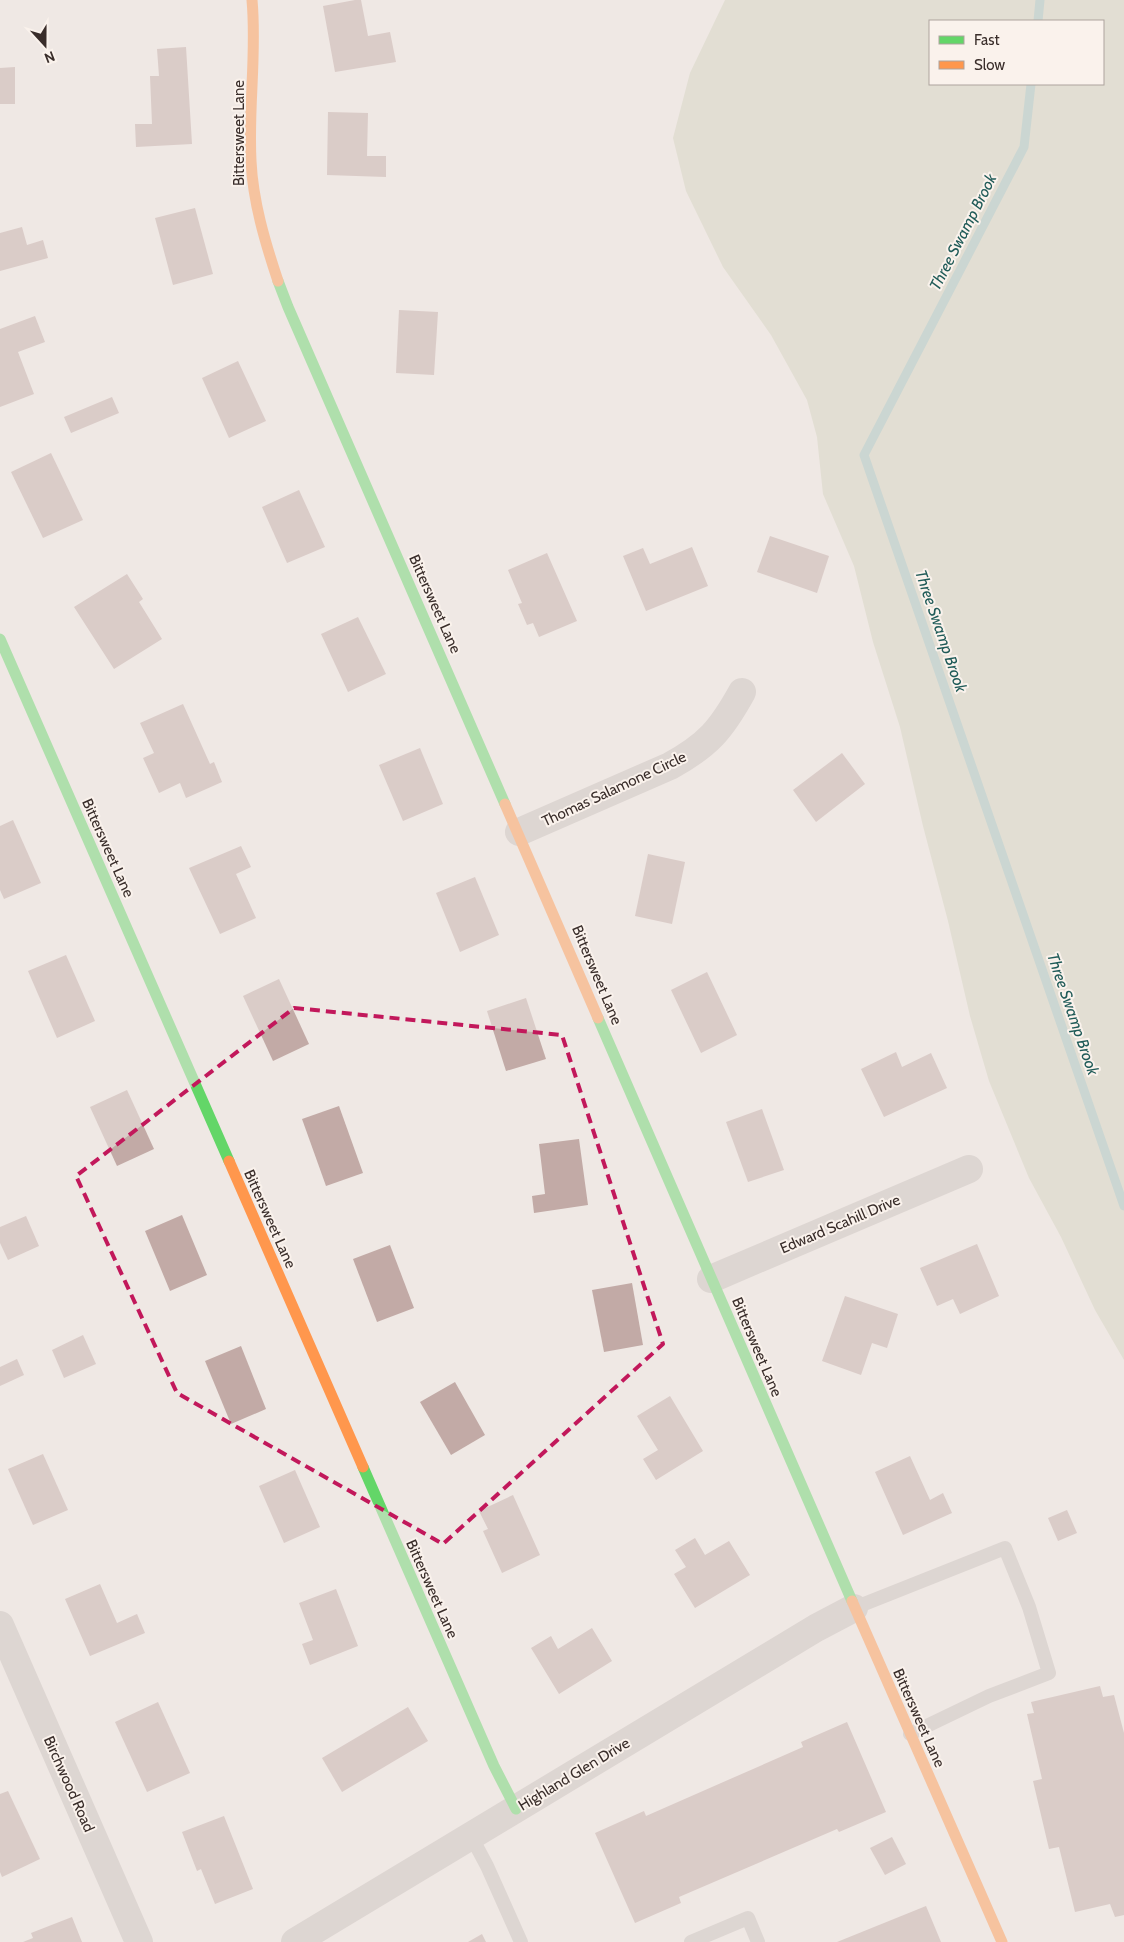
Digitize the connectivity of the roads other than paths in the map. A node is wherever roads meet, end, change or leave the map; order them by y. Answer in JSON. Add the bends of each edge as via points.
{"nodes":[{"id":1,"x":252,"y":0,"type":"edge"},
{"id":2,"x":0,"y":639,"type":"edge"},
{"id":3,"x":742,"y":692,"type":"dead end"},
{"id":4,"x":519,"y":832,"type":"junction"},
{"id":5,"x":969,"y":1169,"type":"dead end"},
{"id":6,"x":711,"y":1279,"type":"junction"},
{"id":7,"x":854,"y":1608,"type":"junction"},
{"id":8,"x":0,"y":1625,"type":"edge"},
{"id":9,"x":910,"y":1734,"type":"junction"},
{"id":10,"x":516,"y":1809,"type":"junction"},
{"id":11,"x":471,"y":1836,"type":"junction"},
{"id":12,"x":139,"y":1942,"type":"edge"},
{"id":13,"x":295,"y":1942,"type":"edge"},
{"id":14,"x":521,"y":1942,"type":"edge"},
{"id":15,"x":691,"y":1942,"type":"edge"},
{"id":16,"x":758,"y":1942,"type":"edge"},
{"id":17,"x":1002,"y":1942,"type":"edge"}],
"edges":[{"from":1,"to":4,"type":"street","name":"Bittersweet Lane","via":[[255,34],[251,160],[253,185],[269,256],[288,307]]},
{"from":2,"to":10,"type":"street","name":"Bittersweet Lane","via":[[348,1436]]},
{"from":3,"to":4,"type":"street","name":"Thomas Salamone Circle","via":[[720,729],[688,756]]},
{"from":4,"to":6,"type":"street","name":"Bittersweet Lane"},
{"from":5,"to":6,"type":"street","name":"Edward Scahill Drive"},
{"from":6,"to":7,"type":"street","name":"Bittersweet Lane"},
{"from":7,"to":9,"type":"street","name":"Bittersweet Lane"},
{"from":7,"to":9,"type":"lane","via":[[1005,1548],[1049,1673],[989,1696]]},
{"from":7,"to":10,"type":"street","name":"Highland Glen Drive"},
{"from":8,"to":12,"type":"street","name":"Birchwood Road"},
{"from":9,"to":17,"type":"street","name":"Bittersweet Lane"},
{"from":10,"to":11,"type":"street","name":"Highland Glen Drive"},
{"from":11,"to":13,"type":"street","name":"Highland Glen Drive"},
{"from":11,"to":14,"type":"lane"},
{"from":15,"to":16,"type":"lane","via":[[748,1918]]}]}
